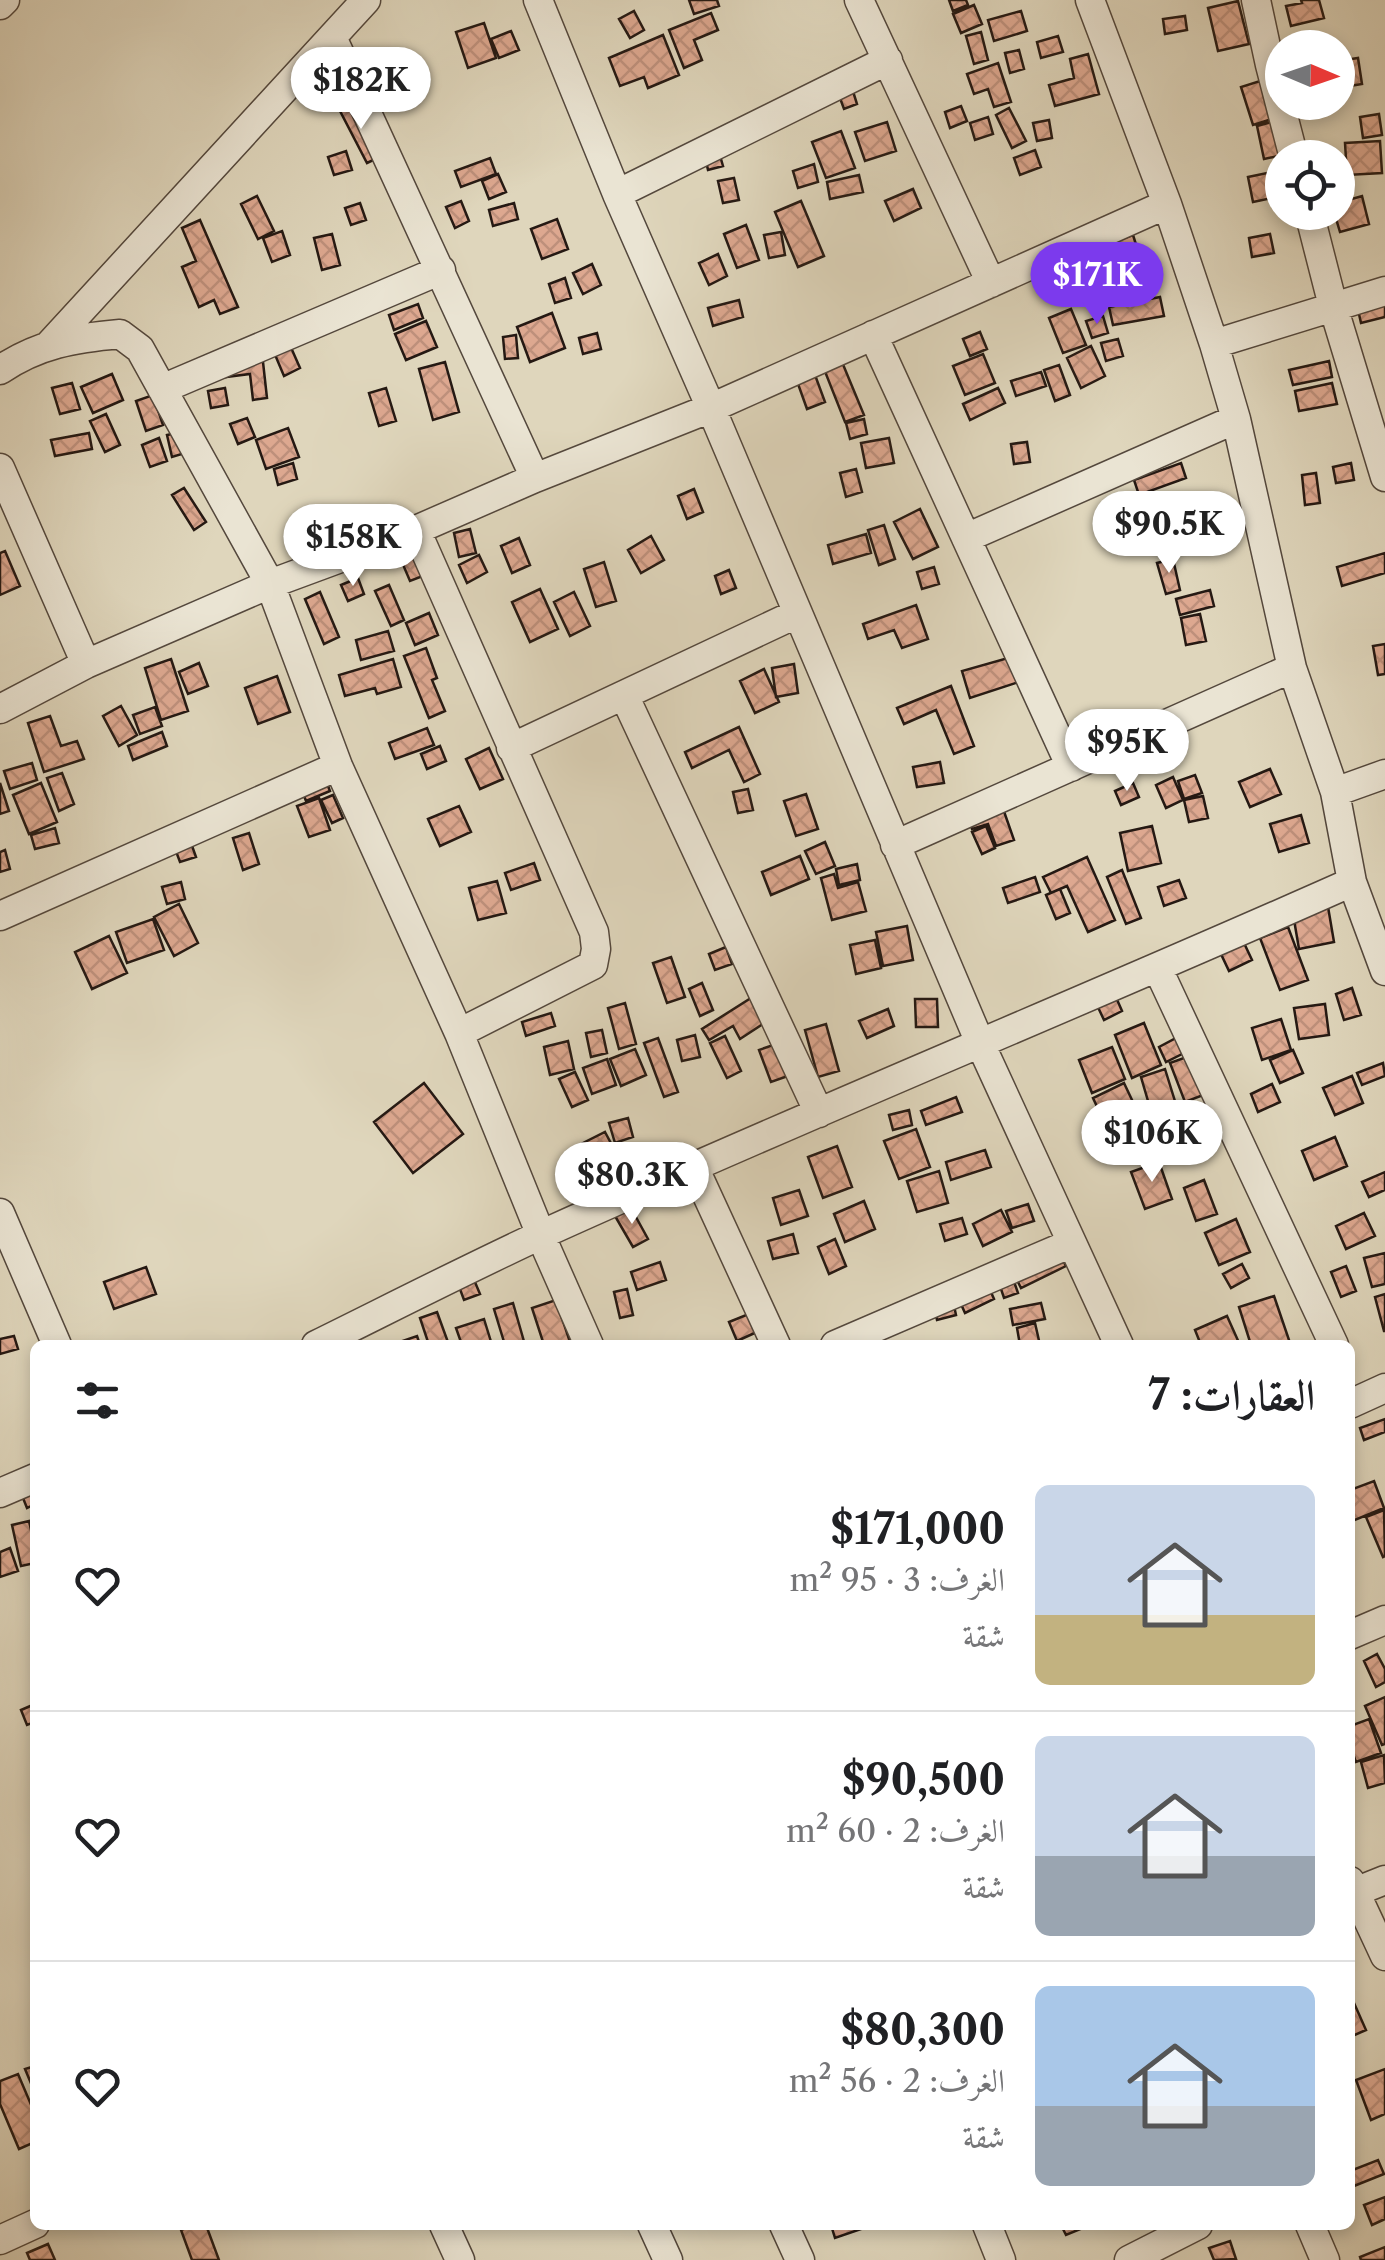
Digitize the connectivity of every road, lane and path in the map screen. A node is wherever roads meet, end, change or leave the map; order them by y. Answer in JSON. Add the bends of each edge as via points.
{"nodes":[{"id":1,"x":366,"y":0,"type":"edge"},
{"id":2,"x":538,"y":0,"type":"edge"},
{"id":3,"x":859,"y":0,"type":"edge"},
{"id":4,"x":1090,"y":0,"type":"edge"},
{"id":5,"x":1256,"y":0,"type":"edge"},
{"id":6,"x":332,"y":37,"type":"junction"},
{"id":7,"x":888,"y":60,"type":"junction"},
{"id":8,"x":1289,"y":140,"type":"edge"},
{"id":9,"x":618,"y":194,"type":"junction"},
{"id":10,"x":1167,"y":204,"type":"junction"},
{"id":11,"x":1313,"y":230,"type":"edge"},
{"id":12,"x":440,"y":270,"type":"junction"},
{"id":13,"x":991,"y":283,"type":"junction"},
{"id":14,"x":1385,"y":291,"type":"edge"},
{"id":15,"x":1333,"y":306,"type":"junction"},
{"id":16,"x":873,"y":336,"type":"junction"},
{"id":17,"x":50,"y":344,"type":"junction"},
{"id":18,"x":1214,"y":344,"type":"junction"},
{"id":19,"x":0,"y":370,"type":"edge"},
{"id":20,"x":162,"y":390,"type":"junction"},
{"id":21,"x":711,"y":408,"type":"junction"},
{"id":22,"x":1236,"y":419,"type":"junction"},
{"id":23,"x":0,"y":468,"type":"edge"},
{"id":24,"x":1385,"y":477,"type":"edge"},
{"id":25,"x":536,"y":478,"type":"junction"},
{"id":26,"x":416,"y":530,"type":"junction"},
{"id":27,"x":966,"y":538,"type":"junction"},
{"id":28,"x":270,"y":584,"type":"junction"},
{"id":29,"x":796,"y":614,"type":"junction"},
{"id":30,"x":86,"y":664,"type":"junction"},
{"id":31,"x":1292,"y":668,"type":"junction"},
{"id":32,"x":624,"y":695,"type":"junction"},
{"id":33,"x":0,"y":710,"type":"edge"},
{"id":34,"x":511,"y":748,"type":"junction"},
{"id":35,"x":338,"y":766,"type":"junction"},
{"id":36,"x":1071,"y":767,"type":"junction"},
{"id":37,"x":1385,"y":774,"type":"edge"},
{"id":38,"x":1335,"y":792,"type":"junction"},
{"id":39,"x":895,"y":845,"type":"junction"},
{"id":40,"x":1352,"y":882,"type":"junction"},
{"id":41,"x":0,"y":916,"type":"edge"},
{"id":42,"x":1158,"y":969,"type":"junction"},
{"id":43,"x":1385,"y":972,"type":"edge"},
{"id":44,"x":459,"y":1033,"type":"junction"},
{"id":45,"x":980,"y":1043,"type":"junction"},
{"id":46,"x":819,"y":1112,"type":"junction"},
{"id":47,"x":694,"y":1166,"type":"junction"},
{"id":48,"x":0,"y":1213,"type":"edge"},
{"id":49,"x":542,"y":1235,"type":"junction"},
{"id":50,"x":1072,"y":1243,"type":"junction"},
{"id":51,"x":55,"y":1340,"type":"edge"},
{"id":52,"x":326,"y":1340,"type":"edge"},
{"id":53,"x":587,"y":1340,"type":"edge"},
{"id":54,"x":774,"y":1340,"type":"edge"},
{"id":55,"x":848,"y":1340,"type":"edge"},
{"id":56,"x":1116,"y":1340,"type":"edge"},
{"id":57,"x":1332,"y":1340,"type":"edge"},
{"id":58,"x":30,"y":1480,"type":"edge"},
{"id":59,"x":0,"y":1493,"type":"edge"},
{"id":60,"x":1385,"y":1620,"type":"edge"},
{"id":61,"x":1355,"y":1633,"type":"edge"},
{"id":62,"x":1385,"y":1880,"type":"edge"},
{"id":63,"x":1355,"y":1888,"type":"edge"},
{"id":64,"x":1355,"y":1897,"type":"edge"},
{"id":65,"x":1385,"y":1956,"type":"edge"},
{"id":66,"x":30,"y":2226,"type":"edge"},
{"id":67,"x":446,"y":2230,"type":"edge"},
{"id":68,"x":654,"y":2230,"type":"edge"},
{"id":69,"x":786,"y":2230,"type":"edge"},
{"id":70,"x":989,"y":2230,"type":"edge"},
{"id":71,"x":1182,"y":2230,"type":"edge"},
{"id":72,"x":1312,"y":2230,"type":"edge"},
{"id":73,"x":0,"y":2240,"type":"edge"},
{"id":74,"x":460,"y":2260,"type":"edge"},
{"id":75,"x":668,"y":2260,"type":"edge"},
{"id":76,"x":800,"y":2260,"type":"edge"},
{"id":77,"x":1001,"y":2260,"type":"edge"},
{"id":78,"x":1129,"y":2260,"type":"edge"},
{"id":79,"x":1325,"y":2260,"type":"edge"}],
"edges":[{"from":1,"to":6,"type":"street"},
{"from":2,"to":9,"type":"street"},
{"from":3,"to":7,"type":"street"},
{"from":4,"to":10,"type":"street"},
{"from":5,"to":8,"type":"street"},
{"from":6,"to":12,"type":"street"},
{"from":6,"to":17,"type":"street"},
{"from":7,"to":9,"type":"street"},
{"from":7,"to":13,"type":"street"},
{"from":9,"to":21,"type":"street"},
{"from":10,"to":13,"type":"street"},
{"from":10,"to":18,"type":"street"},
{"from":11,"to":15,"type":"street"},
{"from":12,"to":20,"type":"street"},
{"from":12,"to":25,"type":"street"},
{"from":13,"to":16,"type":"street"},
{"from":14,"to":15,"type":"street"},
{"from":15,"to":18,"type":"street"},
{"from":15,"to":24,"type":"street"},
{"from":16,"to":21,"type":"street"},
{"from":16,"to":27,"type":"street"},
{"from":17,"to":19,"type":"street"},
{"from":17,"to":20,"type":"street","via":[[120,334],[140,349]]},
{"from":18,"to":22,"type":"street"},
{"from":20,"to":28,"type":"street"},
{"from":21,"to":25,"type":"street"},
{"from":21,"to":29,"type":"street"},
{"from":22,"to":27,"type":"street"},
{"from":22,"to":31,"type":"street"},
{"from":23,"to":30,"type":"street"},
{"from":25,"to":26,"type":"street"},
{"from":26,"to":28,"type":"street"},
{"from":26,"to":34,"type":"street"},
{"from":27,"to":36,"type":"street"},
{"from":28,"to":30,"type":"street"},
{"from":28,"to":35,"type":"street"},
{"from":29,"to":32,"type":"street"},
{"from":29,"to":39,"type":"street"},
{"from":30,"to":33,"type":"street"},
{"from":31,"to":36,"type":"street"},
{"from":31,"to":38,"type":"street"},
{"from":32,"to":34,"type":"street"},
{"from":32,"to":46,"type":"street"},
{"from":34,"to":44,"type":"street","via":[[594,932],[596,950],[593,965]]},
{"from":35,"to":41,"type":"street"},
{"from":35,"to":44,"type":"street"},
{"from":36,"to":39,"type":"street"},
{"from":37,"to":38,"type":"street"},
{"from":38,"to":40,"type":"street"},
{"from":39,"to":45,"type":"street"},
{"from":40,"to":42,"type":"street"},
{"from":40,"to":43,"type":"street"},
{"from":42,"to":45,"type":"street"},
{"from":42,"to":57,"type":"street"},
{"from":44,"to":49,"type":"street"},
{"from":45,"to":46,"type":"street"},
{"from":45,"to":50,"type":"street"},
{"from":46,"to":47,"type":"street"},
{"from":47,"to":49,"type":"street"},
{"from":47,"to":54,"type":"street"},
{"from":48,"to":51,"type":"street"},
{"from":49,"to":52,"type":"street"},
{"from":49,"to":53,"type":"street"},
{"from":50,"to":55,"type":"street"},
{"from":50,"to":56,"type":"street"},
{"from":58,"to":59,"type":"street"},
{"from":60,"to":61,"type":"street"},
{"from":62,"to":63,"type":"street"},
{"from":64,"to":65,"type":"street"},
{"from":66,"to":73,"type":"street"},
{"from":67,"to":74,"type":"street"},
{"from":68,"to":75,"type":"street"},
{"from":69,"to":76,"type":"street"},
{"from":70,"to":77,"type":"street"},
{"from":71,"to":78,"type":"street"},
{"from":72,"to":79,"type":"street"}]}
